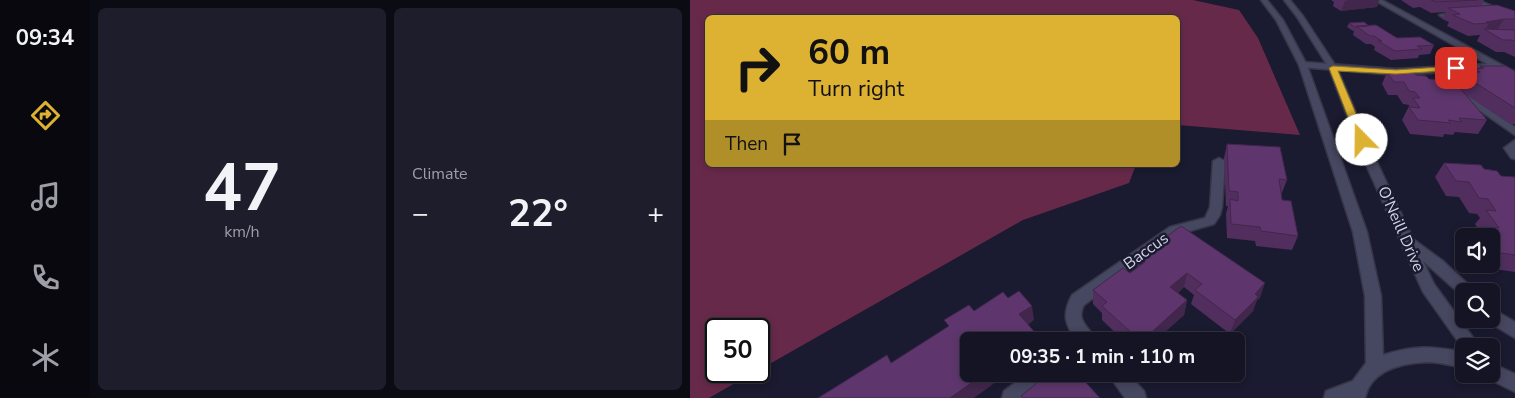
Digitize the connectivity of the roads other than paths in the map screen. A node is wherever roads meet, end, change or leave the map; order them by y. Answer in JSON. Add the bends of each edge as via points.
{"nodes":[{"id":1,"x":1264,"y":0,"type":"edge"},
{"id":2,"x":1286,"y":0,"type":"edge"},
{"id":3,"x":1377,"y":0,"type":"edge"},
{"id":4,"x":1473,"y":0,"type":"edge"},
{"id":5,"x":1497,"y":11,"type":"junction"},
{"id":6,"x":1478,"y":12,"type":"edge"},
{"id":7,"x":1469,"y":13,"type":"edge"},
{"id":8,"x":1442,"y":15,"type":"edge"},
{"id":9,"x":1515,"y":19,"type":"edge"},
{"id":10,"x":1303,"y":65,"type":"junction"},
{"id":11,"x":1496,"y":66,"type":"junction"},
{"id":12,"x":1333,"y":68,"type":"junction"},
{"id":13,"x":1515,"y":76,"type":"edge"},
{"id":14,"x":1454,"y":88,"type":"edge"},
{"id":15,"x":1515,"y":132,"type":"edge"},
{"id":16,"x":1515,"y":143,"type":"edge"},
{"id":17,"x":1515,"y":156,"type":"edge"},
{"id":18,"x":1219,"y":161,"type":"dead end"},
{"id":19,"x":1408,"y":242,"type":"junction"},
{"id":20,"x":1457,"y":283,"type":"edge"},
{"id":21,"x":1500,"y":320,"type":"edge"},
{"id":22,"x":1515,"y":331,"type":"edge"},
{"id":23,"x":1080,"y":332,"type":"edge"},
{"id":24,"x":1465,"y":338,"type":"edge"},
{"id":25,"x":1455,"y":358,"type":"edge"},
{"id":26,"x":1375,"y":366,"type":"junction"},
{"id":27,"x":1500,"y":376,"type":"edge"},
{"id":28,"x":1030,"y":382,"type":"edge"},
{"id":29,"x":1123,"y":382,"type":"edge"},
{"id":30,"x":1515,"y":383,"type":"edge"},
{"id":31,"x":1357,"y":393,"type":"edge"},
{"id":32,"x":1011,"y":398,"type":"edge"},
{"id":33,"x":1137,"y":398,"type":"edge"},
{"id":34,"x":1333,"y":398,"type":"edge"}],
"edges":[{"from":1,"to":10,"type":"main road","via":[[1279,20]]},
{"from":2,"to":12,"type":"main road","name":"O'Neill Drive"},
{"from":3,"to":11,"type":"main road"},
{"from":4,"to":5,"type":"main road"},
{"from":5,"to":6,"type":"main road"},
{"from":5,"to":9,"type":"main road"},
{"from":7,"to":8,"type":"main road"},
{"from":10,"to":12,"type":"main road"},
{"from":10,"to":26,"type":"main road","via":[[1360,232],[1373,296]]},
{"from":11,"to":12,"type":"main road","via":[[1396,72]]},
{"from":11,"to":13,"type":"main road"},
{"from":12,"to":19,"type":"main road","name":"O'Neill Drive","via":[[1369,158]]},
{"from":14,"to":15,"type":"main road"},
{"from":16,"to":17,"type":"main road","via":[[1509,148]]},
{"from":18,"to":23,"type":"main road","name":"Baccus","via":[[1214,215],[1209,221],[1175,230],[1078,300],[1072,308],[1074,326]]},
{"from":19,"to":20,"type":"main road"},
{"from":19,"to":24,"type":"main road","name":"O'Neill Drive","via":[[1428,288]]},
{"from":21,"to":22,"type":"main road"},
{"from":25,"to":26,"type":"main road","via":[[1430,354],[1402,357]]},
{"from":26,"to":31,"type":"main road"},
{"from":27,"to":30,"type":"main road"},
{"from":28,"to":32,"type":"main road"},
{"from":29,"to":33,"type":"main road"},
{"from":31,"to":34,"type":"main road"}]}
